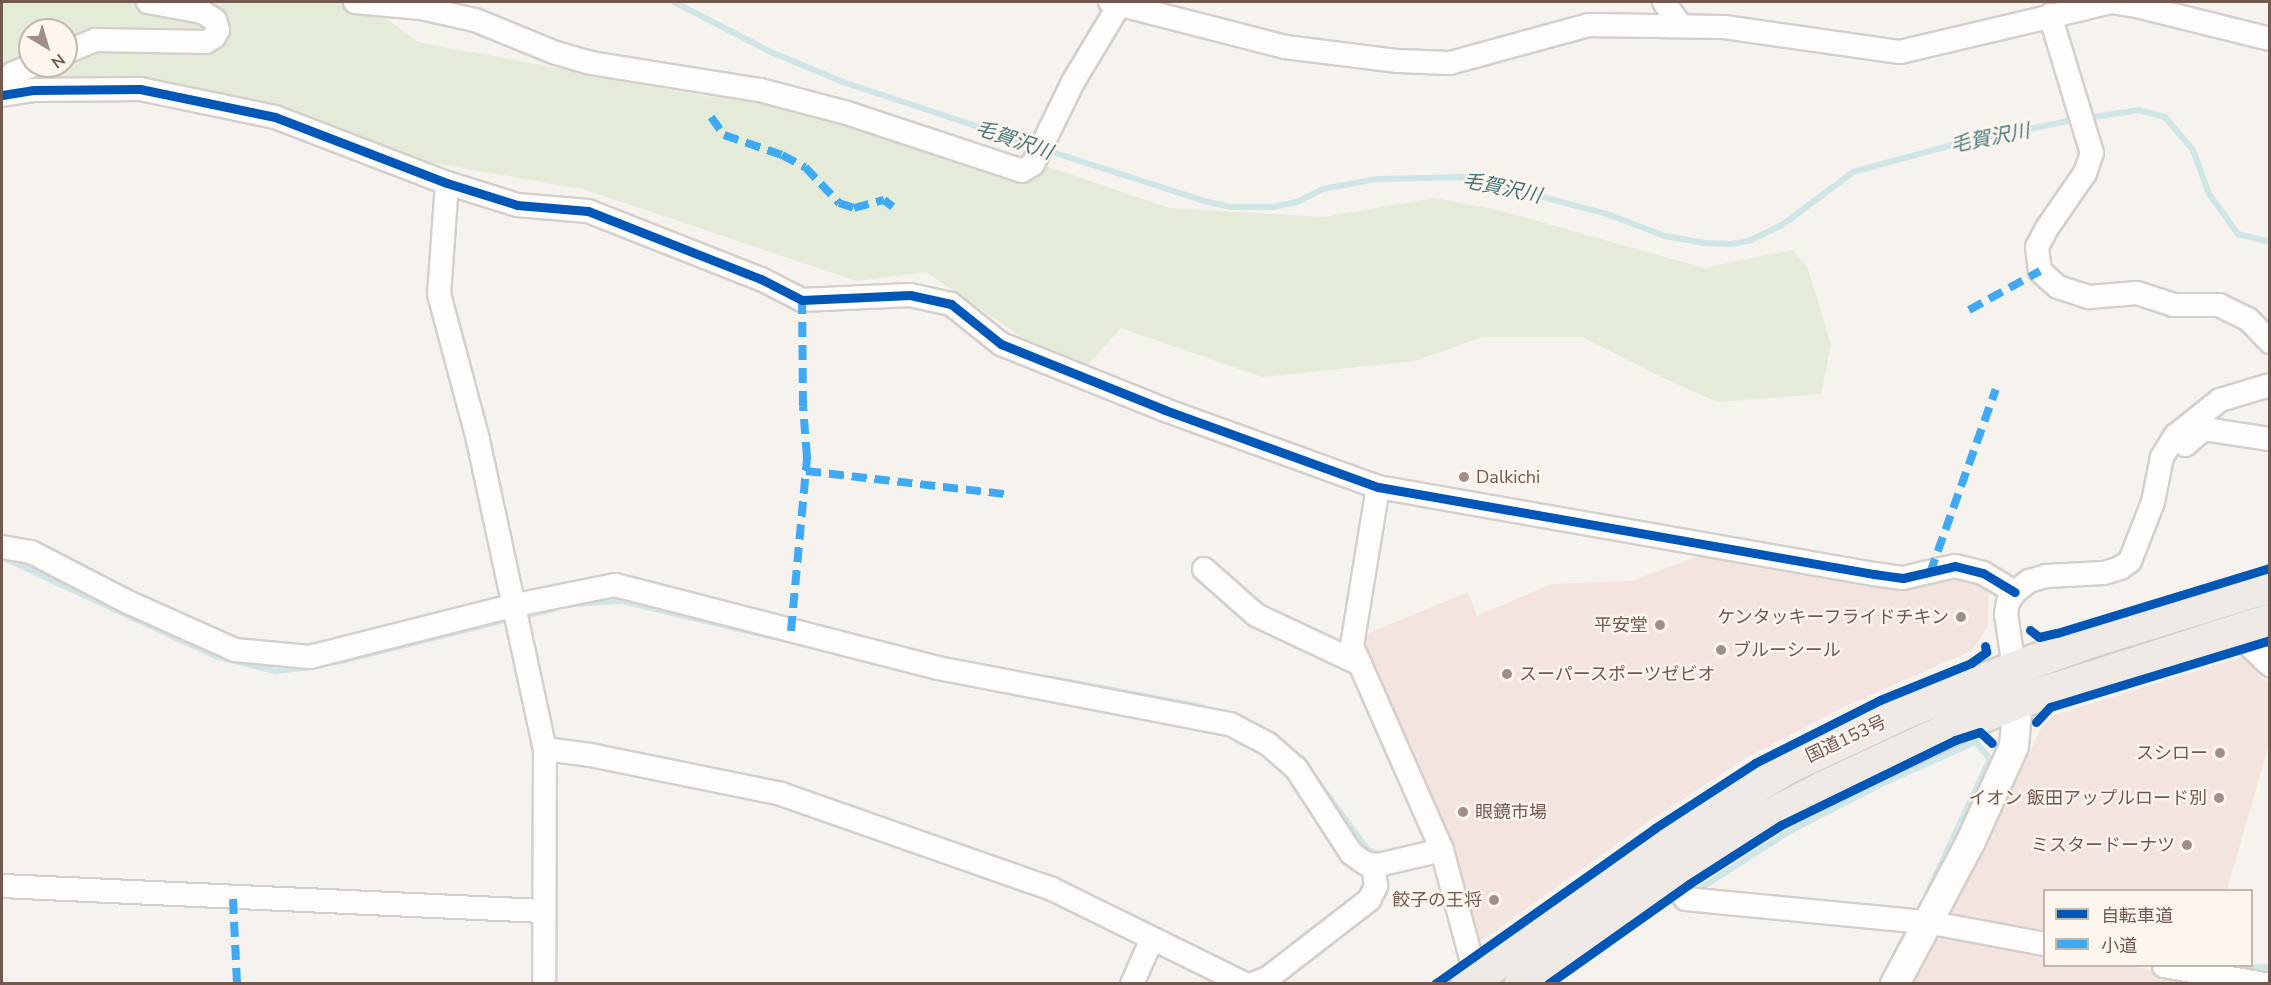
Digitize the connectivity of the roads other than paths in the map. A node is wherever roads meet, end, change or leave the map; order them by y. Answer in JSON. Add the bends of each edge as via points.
{"nodes":[{"id":1,"x":148,"y":2,"type":"edge"},
{"id":2,"x":355,"y":2,"type":"edge"},
{"id":3,"x":1664,"y":2,"type":"edge"},
{"id":4,"x":1116,"y":3,"type":"edge"},
{"id":5,"x":2050,"y":15,"type":"junction"},
{"id":6,"x":1680,"y":25,"type":"junction"},
{"id":7,"x":2270,"y":39,"type":"edge"},
{"id":8,"x":78,"y":47,"type":"edge"},
{"id":9,"x":18,"y":71,"type":"edge"},
{"id":10,"x":2,"y":88,"type":"edge"},
{"id":11,"x":2,"y":94,"type":"edge"},
{"id":12,"x":447,"y":183,"type":"junction"},
{"id":13,"x":2270,"y":342,"type":"edge"},
{"id":14,"x":2270,"y":386,"type":"edge"},
{"id":15,"x":2270,"y":439,"type":"edge"},
{"id":16,"x":2158,"y":486,"type":"junction"},
{"id":17,"x":1378,"y":487,"type":"junction"},
{"id":18,"x":2,"y":547,"type":"edge"},
{"id":19,"x":1204,"y":569,"type":"dead end"},
{"id":20,"x":2270,"y":585,"type":"edge"},
{"id":21,"x":2015,"y":592,"type":"junction"},
{"id":22,"x":516,"y":605,"type":"junction"},
{"id":23,"x":2270,"y":620,"type":"edge"},
{"id":24,"x":2239,"y":630,"type":"junction"},
{"id":25,"x":1360,"y":664,"type":"junction"},
{"id":26,"x":2270,"y":665,"type":"edge"},
{"id":27,"x":2014,"y":668,"type":"junction"},
{"id":28,"x":2018,"y":701,"type":"junction"},
{"id":29,"x":545,"y":749,"type":"junction"},
{"id":30,"x":1442,"y":850,"type":"junction"},
{"id":31,"x":1373,"y":865,"type":"junction"},
{"id":32,"x":1668,"y":879,"type":"junction"},
{"id":33,"x":2,"y":886,"type":"edge"},
{"id":34,"x":543,"y":911,"type":"junction"},
{"id":35,"x":1930,"y":916,"type":"junction"},
{"id":36,"x":1152,"y":939,"type":"junction"},
{"id":37,"x":2043,"y":944,"type":"edge"},
{"id":38,"x":2170,"y":967,"type":"edge"},
{"id":39,"x":1472,"y":980,"type":"edge"},
{"id":40,"x":1265,"y":982,"type":"edge"},
{"id":41,"x":544,"y":984,"type":"edge"},
{"id":42,"x":1132,"y":984,"type":"edge"},
{"id":43,"x":1245,"y":984,"type":"edge"},
{"id":44,"x":1521,"y":984,"type":"edge"},
{"id":45,"x":1895,"y":984,"type":"edge"},
{"id":46,"x":2264,"y":984,"type":"edge"}],
"edges":[{"from":1,"to":8,"type":"street","via":[[202,12],[215,20],[218,30],[206,42],[95,40]]},
{"from":2,"to":4,"type":"street","via":[[421,8],[476,20],[591,63],[760,90],[847,113],[1022,171],[1035,160]]},
{"from":3,"to":6,"type":"street"},
{"from":4,"to":6,"type":"street","via":[[1285,47],[1419,62],[1450,63],[1589,25]]},
{"from":5,"to":6,"type":"street","via":[[1900,52],[1724,27]]},
{"from":5,"to":7,"type":"street","via":[[2111,2]]},
{"from":5,"to":13,"type":"street","via":[[2092,153],[2085,173],[2037,247],[2040,271],[2058,287],[2090,297],[2137,292],[2173,306],[2219,305],[2248,319]]},
{"from":9,"to":10,"type":"street"},
{"from":11,"to":12,"type":"street","via":[[140,88],[276,117]]},
{"from":12,"to":17,"type":"street","via":[[517,205],[588,211],[761,279],[802,300],[910,295],[951,304],[1001,344],[1165,410]]},
{"from":12,"to":22,"type":"street","via":[[439,294]]},
{"from":14,"to":16,"type":"street","via":[[2220,400],[2176,435],[2162,457]]},
{"from":15,"to":16,"type":"street","via":[[2204,429],[2184,447],[2166,480]]},
{"from":16,"to":21,"type":"street","via":[[2130,561],[2120,568],[2084,575],[2046,576],[2029,581]]},
{"from":17,"to":21,"type":"street","via":[[1903,578],[1955,566],[1983,573]]},
{"from":17,"to":25,"type":"street","via":[[1352,646]]},
{"from":18,"to":22,"type":"street","via":[[31,552],[130,603],[235,650],[310,657]]},
{"from":19,"to":25,"type":"street","via":[[1256,615]]},
{"from":20,"to":27,"type":"highway","name":"国道153号"},
{"from":21,"to":27,"type":"street","via":[[2006,614]]},
{"from":22,"to":29,"type":"street"},
{"from":22,"to":31,"type":"street","via":[[615,585],[938,668],[1230,724],[1268,744],[1296,768],[1351,853]]},
{"from":23,"to":24,"type":"highway","name":"国道153号"},
{"from":24,"to":26,"type":"street"},
{"from":24,"to":28,"type":"highway","name":"国道153号"},
{"from":25,"to":30,"type":"street"},
{"from":27,"to":28,"type":"street"},
{"from":27,"to":39,"type":"highway","name":"国道153号","via":[[1908,710],[1788,766],[1676,834]]},
{"from":28,"to":32,"type":"highway","name":"国道153号","via":[[1822,788],[1755,823]]},
{"from":28,"to":35,"type":"street","via":[[2014,746],[1971,841]]},
{"from":29,"to":34,"type":"street"},
{"from":29,"to":36,"type":"street","via":[[781,794],[1050,888]]},
{"from":30,"to":31,"type":"street"},
{"from":30,"to":39,"type":"street"},
{"from":31,"to":40,"type":"street","via":[[1376,886],[1369,900]]},
{"from":32,"to":35,"type":"street","via":[[1686,899]]},
{"from":32,"to":44,"type":"highway","name":"国道153号"},
{"from":33,"to":34,"type":"street"},
{"from":34,"to":41,"type":"street"},
{"from":35,"to":37,"type":"street"},
{"from":35,"to":45,"type":"street"},
{"from":36,"to":42,"type":"street"},
{"from":36,"to":43,"type":"street"},
{"from":38,"to":46,"type":"street"}]}
